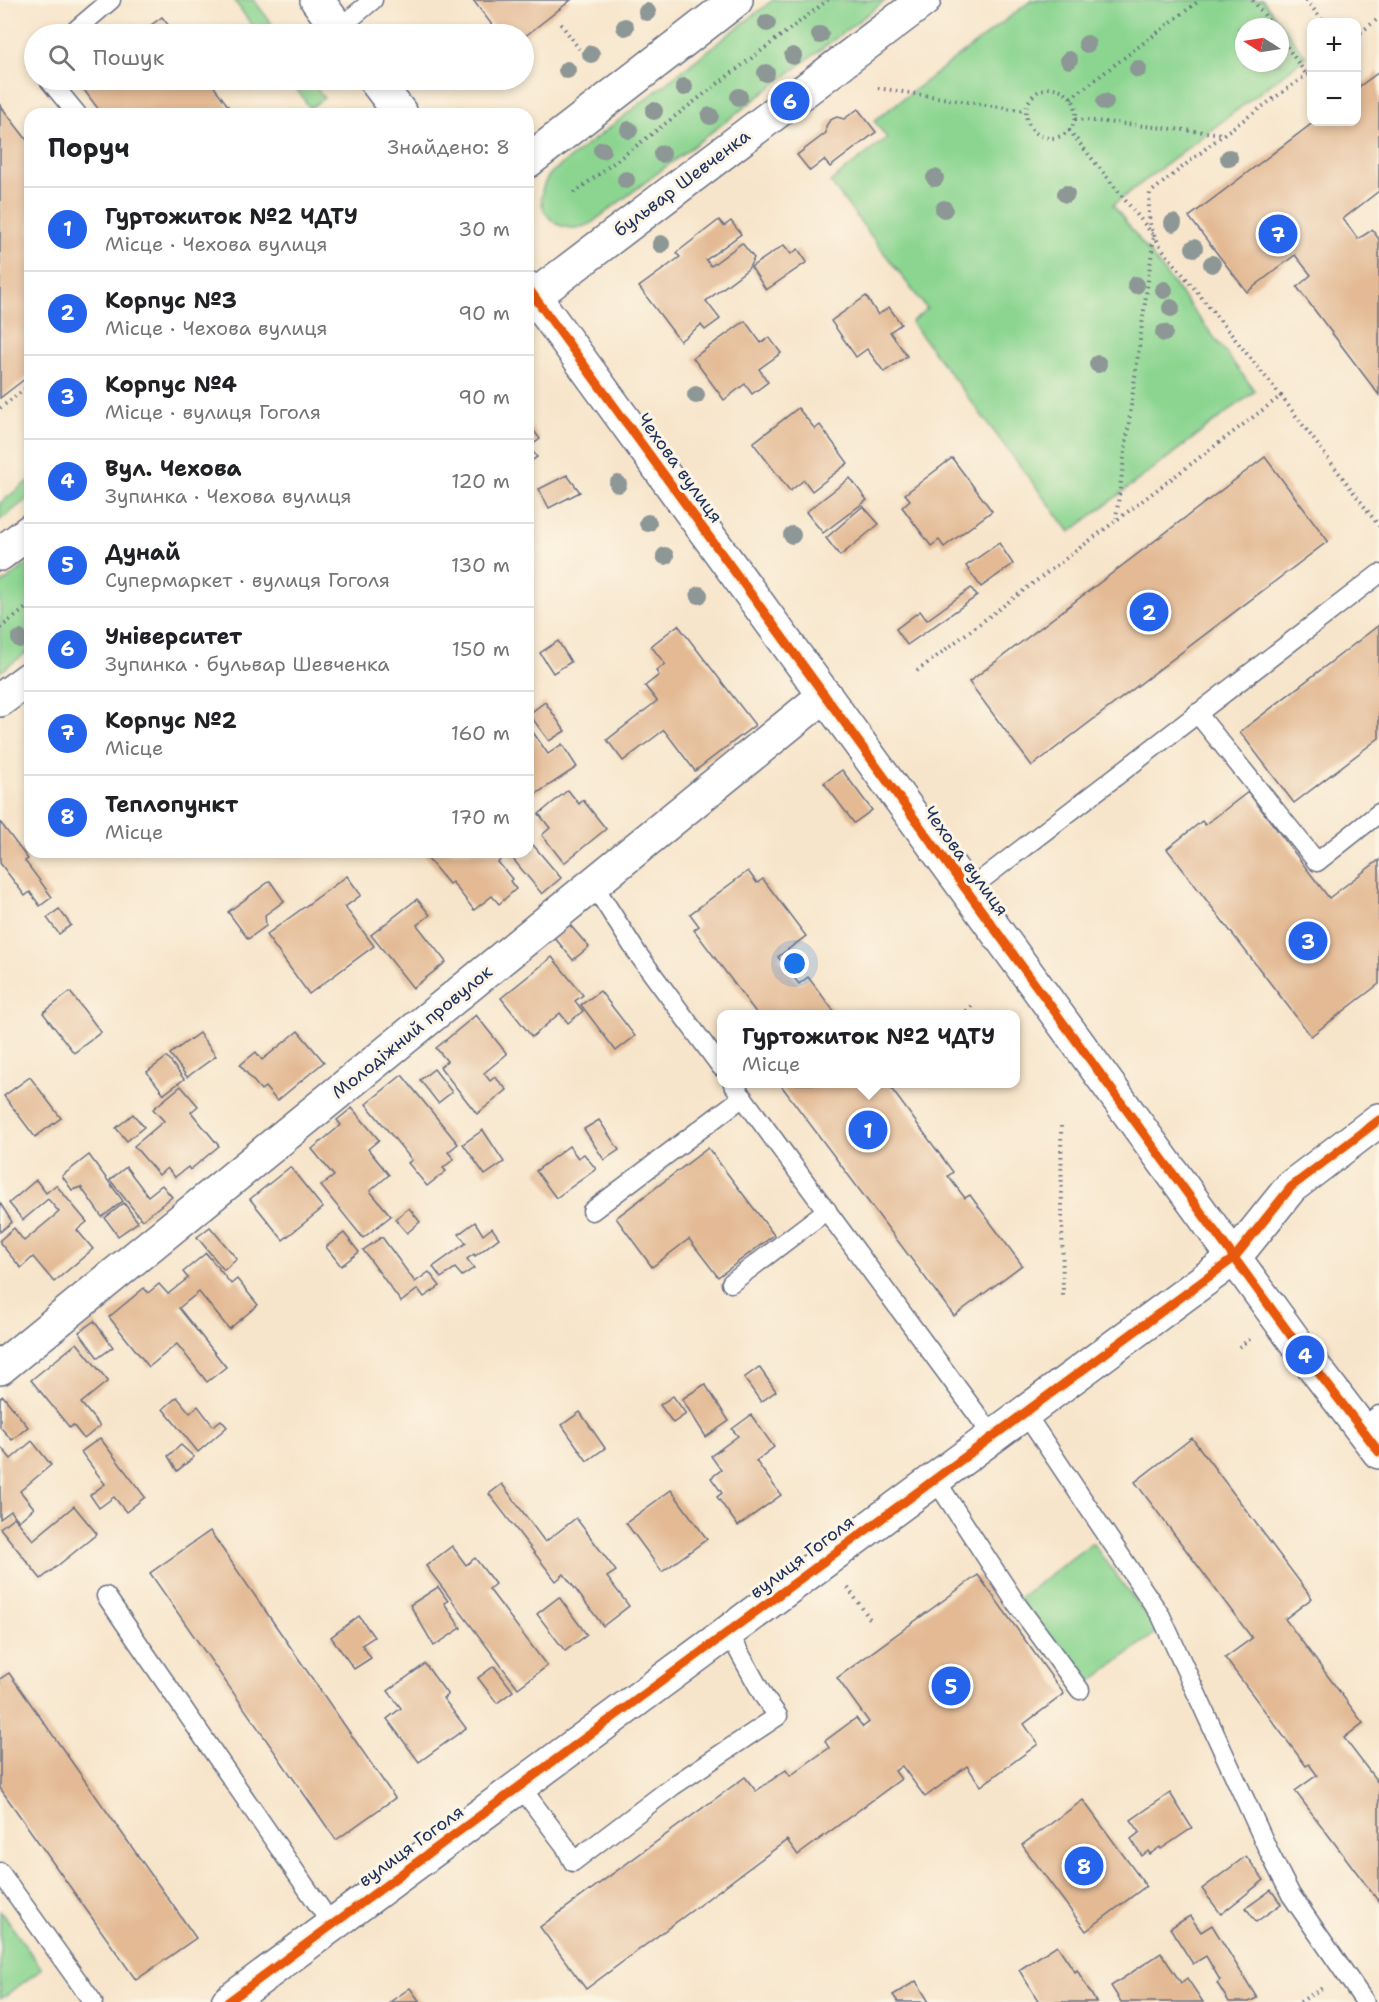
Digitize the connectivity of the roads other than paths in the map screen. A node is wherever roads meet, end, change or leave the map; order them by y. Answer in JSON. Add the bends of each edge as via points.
{"nodes":[{"id":1,"x":111,"y":0,"type":"edge"},
{"id":2,"x":317,"y":0,"type":"edge"},
{"id":3,"x":373,"y":0,"type":"edge"},
{"id":4,"x":736,"y":0,"type":"edge"},
{"id":5,"x":924,"y":0,"type":"edge"},
{"id":6,"x":83,"y":24,"type":"edge"},
{"id":7,"x":334,"y":24,"type":"edge"},
{"id":8,"x":348,"y":24,"type":"edge"},
{"id":9,"x":57,"y":90,"type":"edge"},
{"id":10,"x":383,"y":90,"type":"edge"},
{"id":11,"x":72,"y":108,"type":"edge"},
{"id":12,"x":396,"y":108,"type":"edge"},
{"id":13,"x":534,"y":156,"type":"edge"},
{"id":14,"x":534,"y":292,"type":"edge"},
{"id":15,"x":534,"y":300,"type":"edge"},
{"id":16,"x":24,"y":536,"type":"edge"},
{"id":17,"x":0,"y":554,"type":"edge"},
{"id":18,"x":1379,"y":574,"type":"edge"},
{"id":19,"x":24,"y":682,"type":"edge"},
{"id":20,"x":825,"y":695,"type":"junction"},
{"id":21,"x":0,"y":700,"type":"edge"},
{"id":22,"x":1197,"y":713,"type":"junction"},
{"id":23,"x":1379,"y":813,"type":"edge"},
{"id":24,"x":593,"y":884,"type":"junction"},
{"id":25,"x":967,"y":891,"type":"junction"},
{"id":26,"x":717,"y":1061,"type":"edge"},
{"id":27,"x":738,"y":1090,"type":"edge"},
{"id":28,"x":1379,"y":1119,"type":"edge"},
{"id":29,"x":827,"y":1210,"type":"junction"},
{"id":30,"x":592,"y":1211,"type":"dead end"},
{"id":31,"x":1234,"y":1258,"type":"junction"},
{"id":32,"x":731,"y":1283,"type":"dead end"},
{"id":33,"x":0,"y":1368,"type":"edge"},
{"id":34,"x":1025,"y":1413,"type":"junction"},
{"id":35,"x":1373,"y":1431,"type":"edge"},
{"id":36,"x":993,"y":1436,"type":"junction"},
{"id":37,"x":935,"y":1479,"type":"junction"},
{"id":38,"x":106,"y":1596,"type":"dead end"},
{"id":39,"x":728,"y":1632,"type":"junction"},
{"id":40,"x":1080,"y":1690,"type":"dead end"},
{"id":41,"x":520,"y":1786,"type":"junction"},
{"id":42,"x":0,"y":1872,"type":"edge"},
{"id":43,"x":332,"y":1925,"type":"junction"},
{"id":44,"x":93,"y":2002,"type":"edge"},
{"id":45,"x":228,"y":2002,"type":"edge"},
{"id":46,"x":1365,"y":2002,"type":"edge"}],
"edges":[{"from":1,"to":6,"type":"lane"},
{"from":2,"to":7,"type":"street"},
{"from":3,"to":8,"type":"lane"},
{"from":4,"to":13,"type":"street"},
{"from":5,"to":14,"type":"street","name":"бульвар Шевченка"},
{"from":9,"to":11,"type":"lane"},
{"from":10,"to":12,"type":"street"},
{"from":15,"to":20,"type":"street","name":"Чехова вулиця"},
{"from":16,"to":17,"type":"street"},
{"from":18,"to":22,"type":"lane"},
{"from":19,"to":21,"type":"street"},
{"from":20,"to":24,"type":"street","name":"Молодіжний провулок"},
{"from":20,"to":25,"type":"street","name":"Чехова вулиця"},
{"from":22,"to":23,"type":"lane","via":[[1317,862]]},
{"from":22,"to":25,"type":"lane"},
{"from":24,"to":26,"type":"lane","via":[[637,953]]},
{"from":24,"to":33,"type":"street","name":"Молодіжний провулок"},
{"from":25,"to":31,"type":"street","name":"Чехова вулиця"},
{"from":27,"to":29,"type":"lane"},
{"from":27,"to":30,"type":"lane"},
{"from":28,"to":31,"type":"street","name":"вулиця Гоголя","via":[[1291,1186]]},
{"from":29,"to":32,"type":"lane"},
{"from":29,"to":36,"type":"lane"},
{"from":31,"to":34,"type":"street","name":"вулиця Гоголя"},
{"from":31,"to":35,"type":"street","name":"Чехова вулиця","via":[[1305,1355]]},
{"from":34,"to":36,"type":"street","name":"вулиця Гоголя"},
{"from":34,"to":46,"type":"lane","via":[[1161,1616],[1291,1895]]},
{"from":36,"to":37,"type":"street","name":"вулиця Гоголя"},
{"from":37,"to":39,"type":"street","name":"вулиця Гоголя"},
{"from":37,"to":40,"type":"lane","via":[[1016,1603]]},
{"from":38,"to":43,"type":"lane"},
{"from":39,"to":41,"type":"street","name":"вулиця Гоголя"},
{"from":39,"to":41,"type":"lane","via":[[778,1716],[673,1786],[573,1862]]},
{"from":41,"to":43,"type":"street","name":"вулиця Гоголя"},
{"from":42,"to":44,"type":"lane"},
{"from":43,"to":45,"type":"street","name":"вулиця Гоголя"}]}
